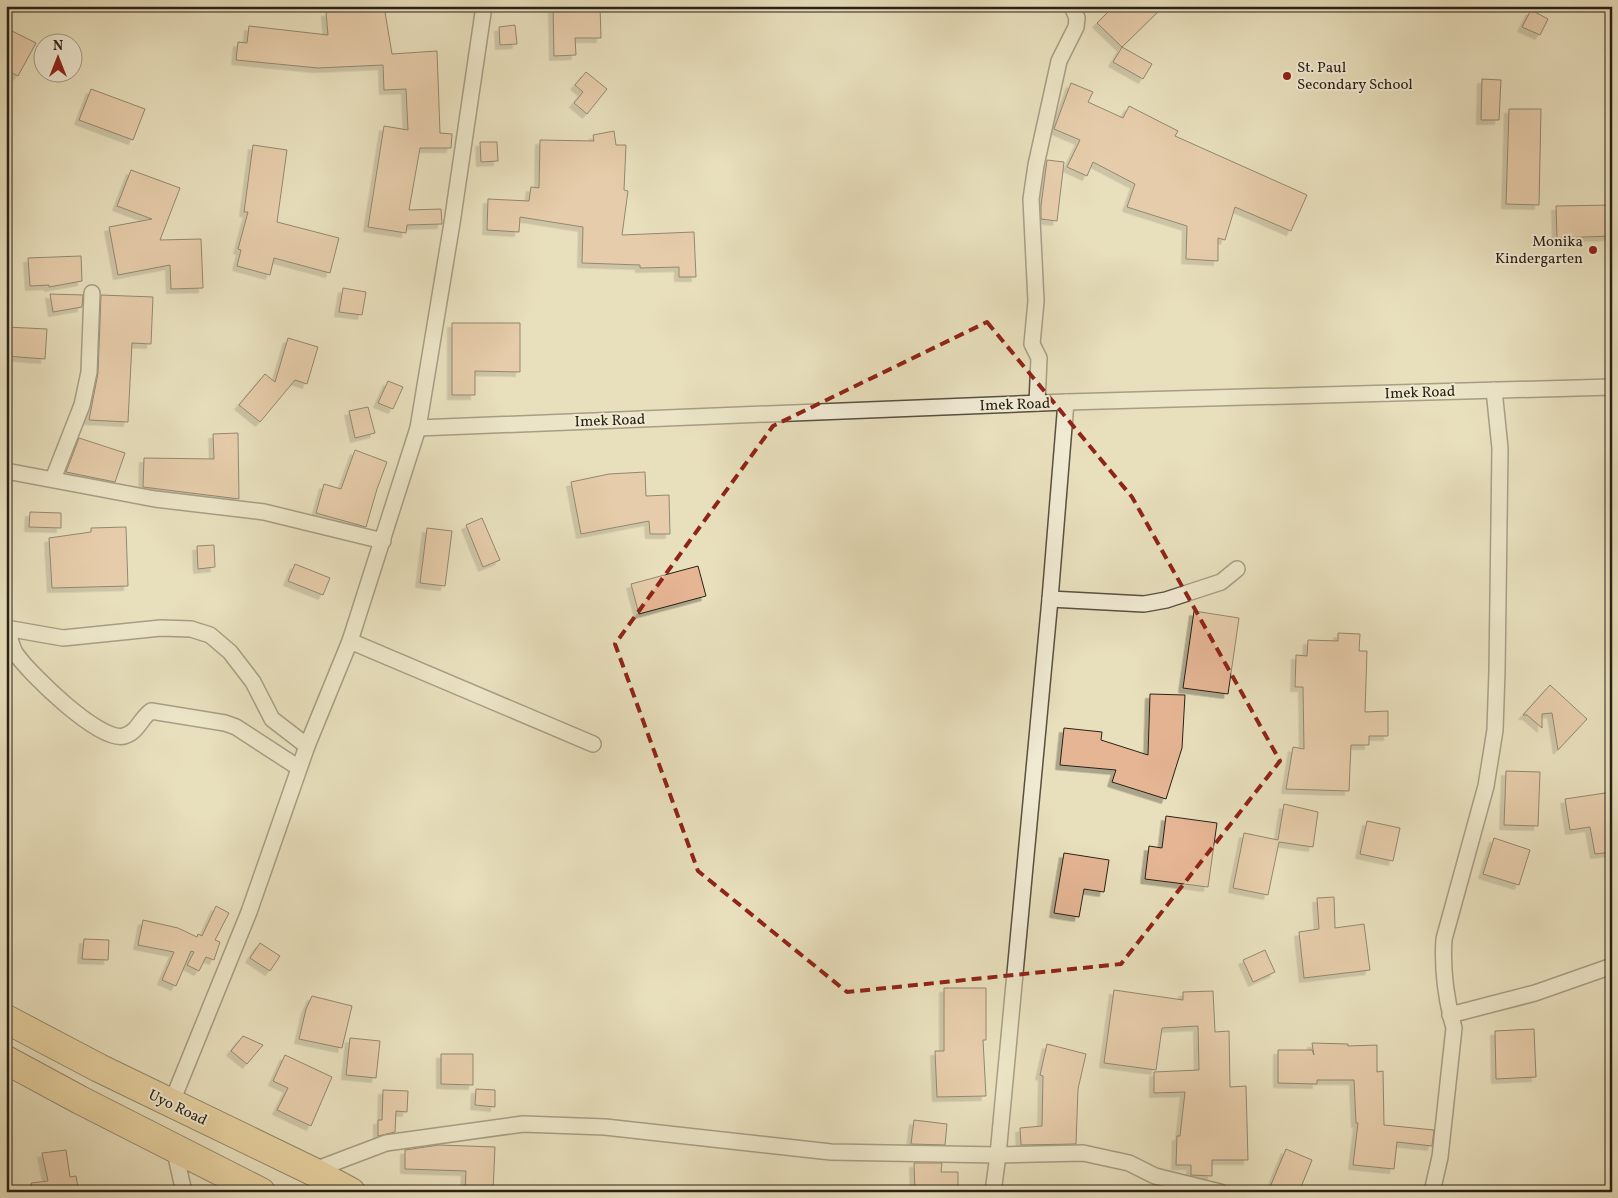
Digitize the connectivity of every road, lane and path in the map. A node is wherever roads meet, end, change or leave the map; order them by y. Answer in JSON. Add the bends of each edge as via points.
{"nodes":[{"id":1,"x":484,"y":6,"type":"edge"},
{"id":2,"x":1072,"y":6,"type":"edge"},
{"id":3,"x":92,"y":293,"type":"dead end"},
{"id":4,"x":1612,"y":387,"type":"edge"},
{"id":5,"x":1494,"y":390,"type":"junction"},
{"id":6,"x":1066,"y":402,"type":"junction"},
{"id":7,"x":1036,"y":403,"type":"junction"},
{"id":8,"x":418,"y":428,"type":"junction"},
{"id":9,"x":6,"y":471,"type":"edge"},
{"id":10,"x":52,"y":479,"type":"junction"},
{"id":11,"x":383,"y":540,"type":"junction"},
{"id":12,"x":1236,"y":569,"type":"dead end"},
{"id":13,"x":1050,"y":599,"type":"junction"},
{"id":14,"x":7,"y":628,"type":"edge"},
{"id":15,"x":350,"y":641,"type":"junction"},
{"id":16,"x":593,"y":744,"type":"dead end"},
{"id":17,"x":307,"y":746,"type":"junction"},
{"id":18,"x":299,"y":768,"type":"junction"},
{"id":19,"x":1612,"y":966,"type":"edge"},
{"id":20,"x":1450,"y":1015,"type":"junction"},
{"id":21,"x":6,"y":1019,"type":"edge"},
{"id":22,"x":6,"y":1060,"type":"edge"},
{"id":23,"x":171,"y":1104,"type":"junction"},
{"id":24,"x":174,"y":1148,"type":"junction"},
{"id":25,"x":998,"y":1155,"type":"junction"},
{"id":26,"x":312,"y":1171,"type":"junction"},
{"id":27,"x":184,"y":1192,"type":"edge"},
{"id":28,"x":262,"y":1192,"type":"edge"},
{"id":29,"x":351,"y":1192,"type":"edge"},
{"id":30,"x":993,"y":1192,"type":"edge"},
{"id":31,"x":1220,"y":1192,"type":"edge"},
{"id":32,"x":1432,"y":1192,"type":"edge"}],
"edges":[{"from":1,"to":8,"type":"street"},
{"from":2,"to":7,"type":"street","via":[[1077,18],[1076,26],[1059,61],[1031,199],[1036,301],[1032,344],[1039,358]]},
{"from":3,"to":10,"type":"street","via":[[89,372],[82,405]]},
{"from":4,"to":5,"type":"street","name":"Imek Road"},
{"from":5,"to":6,"type":"street","name":"Imek Road"},
{"from":5,"to":20,"type":"street","via":[[1500,448],[1495,730],[1486,786],[1444,940],[1443,962]]},
{"from":6,"to":7,"type":"street","name":"Imek Road"},
{"from":6,"to":13,"type":"street"},
{"from":7,"to":8,"type":"street","name":"Imek Road"},
{"from":8,"to":11,"type":"street"},
{"from":9,"to":10,"type":"street"},
{"from":10,"to":11,"type":"street","via":[[155,499],[264,512]]},
{"from":11,"to":15,"type":"street"},
{"from":12,"to":13,"type":"street","via":[[1222,582],[1144,604]]},
{"from":13,"to":25,"type":"street"},
{"from":14,"to":17,"type":"street","via":[[63,638],[161,628],[192,629],[210,635],[230,652],[253,682],[272,719]]},
{"from":14,"to":18,"type":"street","via":[[15,653],[40,680],[86,722],[107,734],[123,737],[138,728],[144,716],[151,711],[214,720],[236,727]]},
{"from":15,"to":16,"type":"street"},
{"from":15,"to":17,"type":"street"},
{"from":17,"to":18,"type":"street"},
{"from":18,"to":23,"type":"street","via":[[249,912]]},
{"from":19,"to":20,"type":"street","via":[[1535,993]]},
{"from":20,"to":32,"type":"street","via":[[1454,1028],[1440,1157]]},
{"from":21,"to":23,"type":"highway","name":"Uyo Road"},
{"from":22,"to":24,"type":"highway"},
{"from":23,"to":26,"type":"highway","name":"Uyo Road"},
{"from":24,"to":27,"type":"street"},
{"from":24,"to":28,"type":"highway"},
{"from":25,"to":26,"type":"street","via":[[831,1152],[605,1127],[523,1124],[386,1143]]},
{"from":25,"to":30,"type":"street"},
{"from":25,"to":31,"type":"street","via":[[1084,1153],[1128,1162],[1155,1176]]},
{"from":26,"to":29,"type":"highway","name":"Uyo Road"}]}
